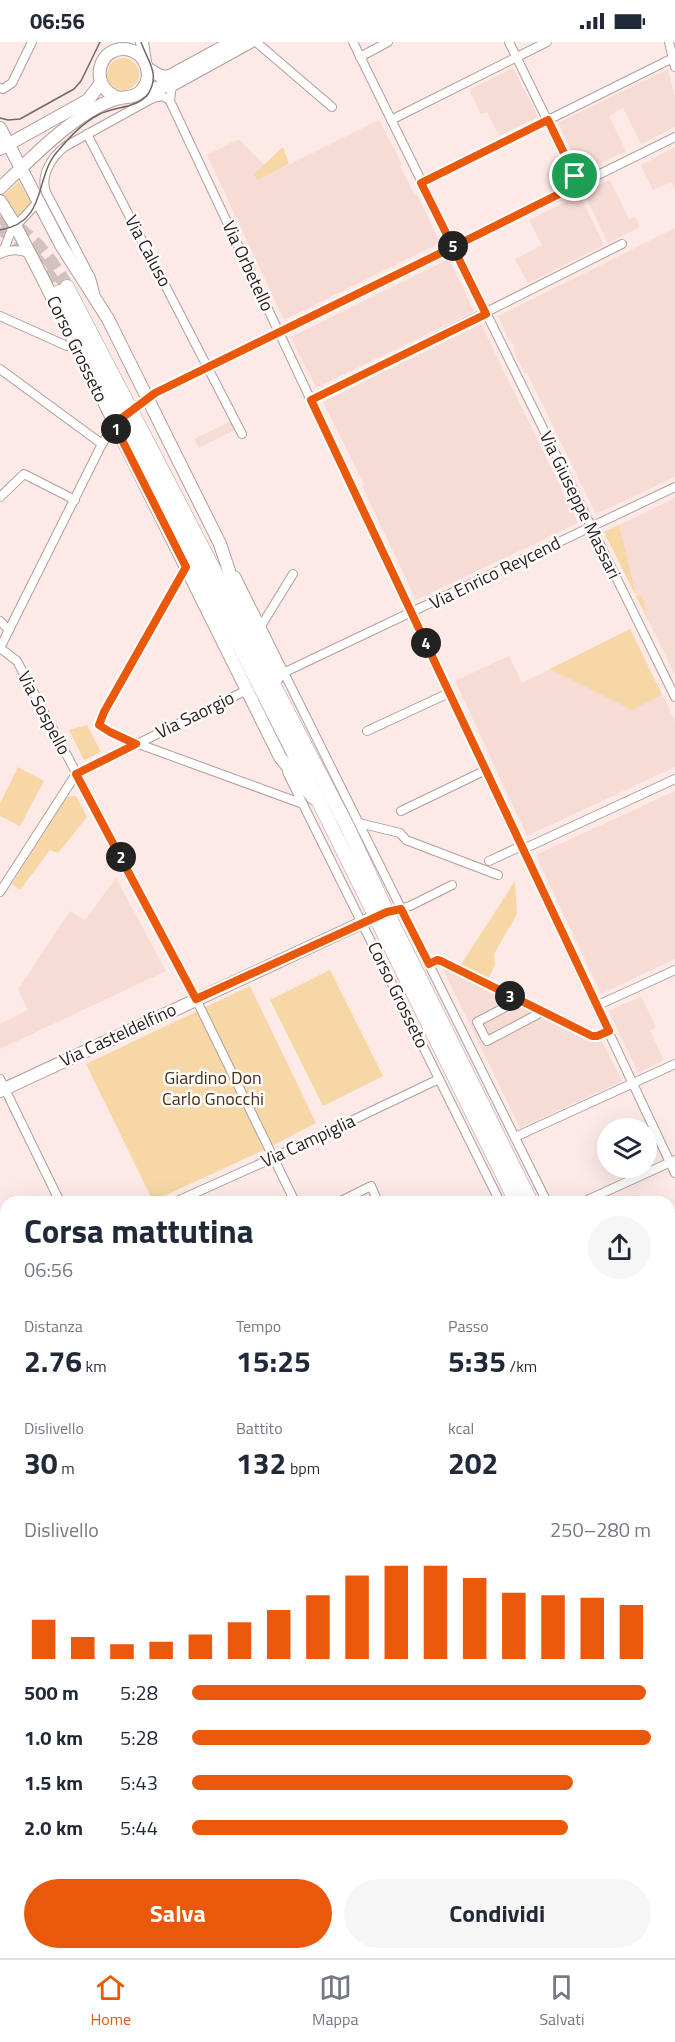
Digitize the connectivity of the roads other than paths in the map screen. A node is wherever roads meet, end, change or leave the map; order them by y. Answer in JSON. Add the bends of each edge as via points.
{"nodes":[{"id":1,"x":32,"y":42,"type":"edge"},
{"id":2,"x":123,"y":42,"type":"edge"},
{"id":3,"x":142,"y":42,"type":"edge"},
{"id":4,"x":232,"y":42,"type":"edge"},
{"id":5,"x":250,"y":42,"type":"edge"},
{"id":6,"x":256,"y":42,"type":"edge"},
{"id":7,"x":353,"y":42,"type":"edge"},
{"id":8,"x":388,"y":42,"type":"edge"},
{"id":9,"x":509,"y":42,"type":"edge"},
{"id":10,"x":548,"y":42,"type":"edge"},
{"id":11,"x":669,"y":42,"type":"edge"},
{"id":12,"x":108,"y":51,"type":"edge"},
{"id":13,"x":360,"y":57,"type":"junction"},
{"id":14,"x":517,"y":57,"type":"junction"},
{"id":15,"x":674,"y":62,"type":"edge"},
{"id":16,"x":146,"y":65,"type":"junction"},
{"id":17,"x":101,"y":83,"type":"junction"},
{"id":18,"x":172,"y":85,"type":"junction"},
{"id":19,"x":4,"y":87,"type":"edge"},
{"id":20,"x":141,"y":91,"type":"junction"},
{"id":21,"x":119,"y":98,"type":"junction"},
{"id":22,"x":170,"y":100,"type":"junction"},
{"id":23,"x":332,"y":107,"type":"dead end"},
{"id":24,"x":391,"y":120,"type":"junction"},
{"id":25,"x":548,"y":120,"type":"junction"},
{"id":26,"x":0,"y":128,"type":"edge"},
{"id":27,"x":87,"y":134,"type":"junction"},
{"id":28,"x":675,"y":137,"type":"edge"},
{"id":29,"x":4,"y":147,"type":"edge"},
{"id":30,"x":21,"y":169,"type":"junction"},
{"id":31,"x":421,"y":183,"type":"junction"},
{"id":32,"x":579,"y":184,"type":"junction"},
{"id":33,"x":0,"y":188,"type":"edge"},
{"id":34,"x":0,"y":201,"type":"edge"},
{"id":35,"x":38,"y":202,"type":"junction"},
{"id":36,"x":15,"y":226,"type":"junction"},
{"id":37,"x":622,"y":244,"type":"dead end"},
{"id":38,"x":453,"y":247,"type":"junction"},
{"id":39,"x":0,"y":254,"type":"edge"},
{"id":40,"x":30,"y":254,"type":"junction"},
{"id":41,"x":63,"y":289,"type":"tunnel mouth"},
{"id":42,"x":95,"y":297,"type":"junction"},
{"id":43,"x":486,"y":314,"type":"junction"},
{"id":44,"x":0,"y":316,"type":"edge"},
{"id":45,"x":279,"y":333,"type":"junction"},
{"id":46,"x":74,"y":344,"type":"junction"},
{"id":47,"x":209,"y":367,"type":"junction"},
{"id":48,"x":0,"y":369,"type":"edge"},
{"id":49,"x":147,"y":397,"type":"junction"},
{"id":50,"x":311,"y":400,"type":"junction"},
{"id":51,"x":122,"y":417,"type":"junction"},
{"id":52,"x":242,"y":434,"type":"dead end"},
{"id":53,"x":123,"y":442,"type":"junction"},
{"id":54,"x":102,"y":444,"type":"junction"},
{"id":55,"x":675,"y":487,"type":"edge"},
{"id":56,"x":0,"y":497,"type":"edge"},
{"id":57,"x":75,"y":500,"type":"junction"},
{"id":58,"x":591,"y":527,"type":"junction"},
{"id":59,"x":220,"y":544,"type":"junction"},
{"id":60,"x":186,"y":567,"type":"junction"},
{"id":61,"x":293,"y":574,"type":"dead end"},
{"id":62,"x":193,"y":581,"type":"junction"},
{"id":63,"x":172,"y":591,"type":"junction"},
{"id":64,"x":412,"y":613,"type":"junction"},
{"id":65,"x":0,"y":621,"type":"edge"},
{"id":66,"x":261,"y":626,"type":"junction"},
{"id":67,"x":9,"y":630,"type":"junction"},
{"id":68,"x":0,"y":648,"type":"edge"},
{"id":69,"x":283,"y":674,"type":"junction"},
{"id":70,"x":247,"y":690,"type":"junction"},
{"id":71,"x":449,"y":693,"type":"junction"},
{"id":72,"x":675,"y":697,"type":"edge"},
{"id":73,"x":367,"y":731,"type":"dead end"},
{"id":74,"x":136,"y":744,"type":"junction"},
{"id":75,"x":280,"y":757,"type":"junction"},
{"id":76,"x":486,"y":770,"type":"junction"},
{"id":77,"x":76,"y":774,"type":"junction"},
{"id":78,"x":675,"y":779,"type":"edge"},
{"id":79,"x":303,"y":804,"type":"junction"},
{"id":80,"x":401,"y":811,"type":"dead end"},
{"id":81,"x":326,"y":816,"type":"junction"},
{"id":82,"x":352,"y":823,"type":"junction"},
{"id":83,"x":522,"y":848,"type":"junction"},
{"id":84,"x":489,"y":861,"type":"dead end"},
{"id":85,"x":498,"y":875,"type":"dead end"},
{"id":86,"x":452,"y":885,"type":"dead end"},
{"id":87,"x":0,"y":892,"type":"edge"},
{"id":88,"x":401,"y":909,"type":"junction"},
{"id":89,"x":382,"y":914,"type":"junction"},
{"id":90,"x":362,"y":923,"type":"junction"},
{"id":91,"x":429,"y":964,"type":"junction"},
{"id":92,"x":675,"y":970,"type":"edge"},
{"id":93,"x":196,"y":999,"type":"junction"},
{"id":94,"x":519,"y":1000,"type":"junction"},
{"id":95,"x":596,"y":1006,"type":"junction"},
{"id":96,"x":542,"y":1012,"type":"junction"},
{"id":97,"x":609,"y":1031,"type":"junction"},
{"id":98,"x":675,"y":1064,"type":"edge"},
{"id":99,"x":440,"y":1079,"type":"junction"},
{"id":100,"x":633,"y":1084,"type":"junction"},
{"id":101,"x":2,"y":1086,"type":"edge"},
{"id":102,"x":515,"y":1137,"type":"junction"},
{"id":103,"x":273,"y":1158,"type":"junction"},
{"id":104,"x":672,"y":1161,"type":"edge"},
{"id":105,"x":675,"y":1173,"type":"edge"},
{"id":106,"x":57,"y":1196,"type":"edge"},
{"id":107,"x":188,"y":1196,"type":"edge"},
{"id":108,"x":292,"y":1196,"type":"edge"},
{"id":109,"x":351,"y":1196,"type":"edge"},
{"id":110,"x":375,"y":1196,"type":"edge"},
{"id":111,"x":497,"y":1196,"type":"edge"},
{"id":112,"x":513,"y":1196,"type":"edge"},
{"id":113,"x":528,"y":1196,"type":"edge"},
{"id":114,"x":544,"y":1196,"type":"edge"},
{"id":115,"x":596,"y":1196,"type":"edge"}],
"edges":[{"from":1,"to":19,"type":"street"},
{"from":2,"to":12,"type":"main road"},
{"from":3,"to":16,"type":"main road"},
{"from":4,"to":16,"type":"main road","via":[[168,77],[156,74]]},
{"from":5,"to":18,"type":"main road"},
{"from":6,"to":23,"type":"street"},
{"from":7,"to":13,"type":"street","name":"Via Giuseppe Massari"},
{"from":8,"to":13,"type":"street"},
{"from":9,"to":14,"type":"street"},
{"from":10,"to":14,"type":"street"},
{"from":11,"to":15,"type":"street"},
{"from":12,"to":16,"type":"main road","via":[[130,50]]},
{"from":12,"to":17,"type":"main road","via":[[99,71]]},
{"from":13,"to":24,"type":"street","name":"Via Giuseppe Massari"},
{"from":14,"to":24,"type":"street"},
{"from":14,"to":25,"type":"street"},
{"from":15,"to":25,"type":"street"},
{"from":16,"to":20,"type":"main road","via":[[147,79]]},
{"from":17,"to":21,"type":"main road","via":[[108,93]]},
{"from":17,"to":29,"type":"main road","via":[[88,100]]},
{"from":18,"to":20,"type":"main road"},
{"from":18,"to":22,"type":"street"},
{"from":20,"to":21,"type":"main road"},
{"from":21,"to":30,"type":"main road","via":[[81,116]]},
{"from":22,"to":27,"type":"street","via":[[162,96],[153,98]]},
{"from":22,"to":45,"type":"street","name":"Via Orbetello"},
{"from":24,"to":31,"type":"street","name":"Via Giuseppe Massari"},
{"from":25,"to":31,"type":"street"},
{"from":25,"to":32,"type":"street"},
{"from":26,"to":29,"type":"main road"},
{"from":27,"to":42,"type":"street","name":"Corso Grosseto","via":[[60,150],[48,168],[44,187],[91,278]]},
{"from":27,"to":47,"type":"street","name":"Via Caluso"},
{"from":28,"to":32,"type":"street"},
{"from":29,"to":30,"type":"main road","name":"Corso Grosseto"},
{"from":30,"to":33,"type":"main road"},
{"from":30,"to":35,"type":"main road","name":"Corso Grosseto"},
{"from":31,"to":38,"type":"street","name":"Via Giuseppe Massari"},
{"from":32,"to":38,"type":"street"},
{"from":34,"to":36,"type":"main road","name":"Corso Grosseto"},
{"from":35,"to":36,"type":"street"},
{"from":35,"to":42,"type":"main road","name":"Corso Grosseto"},
{"from":36,"to":39,"type":"street"},
{"from":36,"to":40,"type":"main road","name":"Corso Grosseto"},
{"from":37,"to":43,"type":"street"},
{"from":38,"to":43,"type":"street","name":"Via Giuseppe Massari"},
{"from":38,"to":45,"type":"street"},
{"from":39,"to":40,"type":"street","via":[[12,249]]},
{"from":40,"to":46,"type":"main road","name":"Corso Grosseto"},
{"from":41,"to":51,"type":"main road"},
{"from":42,"to":49,"type":"main road","name":"Corso Grosseto"},
{"from":43,"to":50,"type":"street"},
{"from":43,"to":58,"type":"street","name":"Via Giuseppe Massari"},
{"from":44,"to":46,"type":"street","via":[[67,346]]},
{"from":45,"to":47,"type":"street"},
{"from":45,"to":50,"type":"street","name":"Via Orbetello"},
{"from":46,"to":51,"type":"main road","name":"Corso Grosseto"},
{"from":47,"to":49,"type":"street"},
{"from":47,"to":52,"type":"street","name":"Via Caluso"},
{"from":48,"to":54,"type":"street"},
{"from":49,"to":51,"type":"street"},
{"from":49,"to":59,"type":"main road","name":"Corso Grosseto"},
{"from":50,"to":64,"type":"street","name":"Via Orbetello"},
{"from":51,"to":53,"type":"main road","name":"Corso Grosseto"},
{"from":51,"to":54,"type":"street"},
{"from":51,"to":81,"type":"main road","name":"Corso Grosseto"},
{"from":51,"to":82,"type":"main road","name":"Corso Grosseto"},
{"from":53,"to":54,"type":"street"},
{"from":53,"to":60,"type":"main road","name":"Corso Grosseto"},
{"from":54,"to":57,"type":"street"},
{"from":55,"to":58,"type":"street","name":"Via Enrico Reycend"},
{"from":56,"to":57,"type":"street","via":[[24,474]]},
{"from":57,"to":67,"type":"street"},
{"from":58,"to":64,"type":"street","name":"Via Enrico Reycend"},
{"from":58,"to":72,"type":"street","name":"Via Giuseppe Massari"},
{"from":59,"to":66,"type":"street","name":"Corso Grosseto"},
{"from":59,"to":82,"type":"main road","name":"Corso Grosseto","via":[[237,595],[336,798]]},
{"from":60,"to":62,"type":"main road","name":"Corso Grosseto"},
{"from":60,"to":63,"type":"street"},
{"from":61,"to":66,"type":"street"},
{"from":62,"to":63,"type":"street","via":[[186,581]]},
{"from":62,"to":70,"type":"main road","name":"Corso Grosseto"},
{"from":63,"to":74,"type":"street","via":[[99,725]]},
{"from":64,"to":69,"type":"street","name":"Via Enrico Reycend"},
{"from":64,"to":71,"type":"street","name":"Via Orbetello"},
{"from":65,"to":67,"type":"street"},
{"from":66,"to":69,"type":"street","name":"Corso Grosseto"},
{"from":67,"to":68,"type":"street"},
{"from":68,"to":77,"type":"street","name":"Via Sospello","via":[[17,661]]},
{"from":69,"to":82,"type":"street","name":"Corso Grosseto"},
{"from":70,"to":74,"type":"street","name":"Via Saorgio"},
{"from":70,"to":75,"type":"main road","name":"Corso Grosseto"},
{"from":71,"to":73,"type":"street"},
{"from":71,"to":76,"type":"street","name":"Via Orbetello"},
{"from":74,"to":77,"type":"street","name":"Via Saorgio"},
{"from":74,"to":79,"type":"street"},
{"from":75,"to":79,"type":"street","name":"Corso Grosseto"},
{"from":75,"to":81,"type":"main road","name":"Corso Grosseto"},
{"from":76,"to":80,"type":"street"},
{"from":76,"to":83,"type":"street","name":"Via Orbetello"},
{"from":77,"to":87,"type":"street"},
{"from":77,"to":93,"type":"street","name":"Via Sospello"},
{"from":78,"to":83,"type":"street"},
{"from":79,"to":90,"type":"street","name":"Corso Grosseto"},
{"from":81,"to":89,"type":"main road","name":"Corso Grosseto"},
{"from":82,"to":85,"type":"street","via":[[400,833],[406,840]]},
{"from":82,"to":88,"type":"street","name":"Corso Grosseto"},
{"from":82,"to":89,"type":"main road","name":"Corso Grosseto"},
{"from":83,"to":84,"type":"street"},
{"from":83,"to":95,"type":"street","name":"Via Orbetello"},
{"from":86,"to":88,"type":"street","name":"Via Casteldelfino"},
{"from":88,"to":89,"type":"street","name":"Via Casteldelfino"},
{"from":88,"to":91,"type":"street","name":"Corso Grosseto"},
{"from":89,"to":90,"type":"main road","name":"Via Casteldelfino"},
{"from":89,"to":112,"type":"main road","name":"Corso Grosseto"},
{"from":89,"to":113,"type":"main road","name":"Corso Grosseto"},
{"from":90,"to":93,"type":"main road","name":"Via Casteldelfino"},
{"from":90,"to":99,"type":"street","name":"Corso Grosseto"},
{"from":91,"to":94,"type":"street","via":[[440,960]]},
{"from":91,"to":102,"type":"street","name":"Corso Grosseto"},
{"from":92,"to":95,"type":"street"},
{"from":93,"to":101,"type":"main road","name":"Via Casteldelfino"},
{"from":93,"to":103,"type":"street","name":"Via Sospello"},
{"from":94,"to":96,"type":"street"},
{"from":94,"to":96,"type":"street","via":[[477,1022],[487,1041]]},
{"from":95,"to":97,"type":"street","name":"Via Orbetello"},
{"from":96,"to":97,"type":"street","via":[[593,1037]]},
{"from":97,"to":100,"type":"street","name":"Via Orbetello"},
{"from":98,"to":100,"type":"street"},
{"from":99,"to":103,"type":"street","name":"Via Campiglia"},
{"from":99,"to":111,"type":"street","name":"Corso Grosseto"},
{"from":100,"to":102,"type":"street"},
{"from":100,"to":104,"type":"street","name":"Via Orbetello"},
{"from":101,"to":106,"type":"street"},
{"from":102,"to":114,"type":"street","name":"Corso Grosseto"},
{"from":103,"to":107,"type":"street","name":"Via Campiglia"},
{"from":103,"to":108,"type":"street","name":"Via Sospello"},
{"from":104,"to":105,"type":"street","name":"Via Orbetello"},
{"from":104,"to":115,"type":"street"},
{"from":109,"to":110,"type":"street","via":[[371,1186]]}]}
